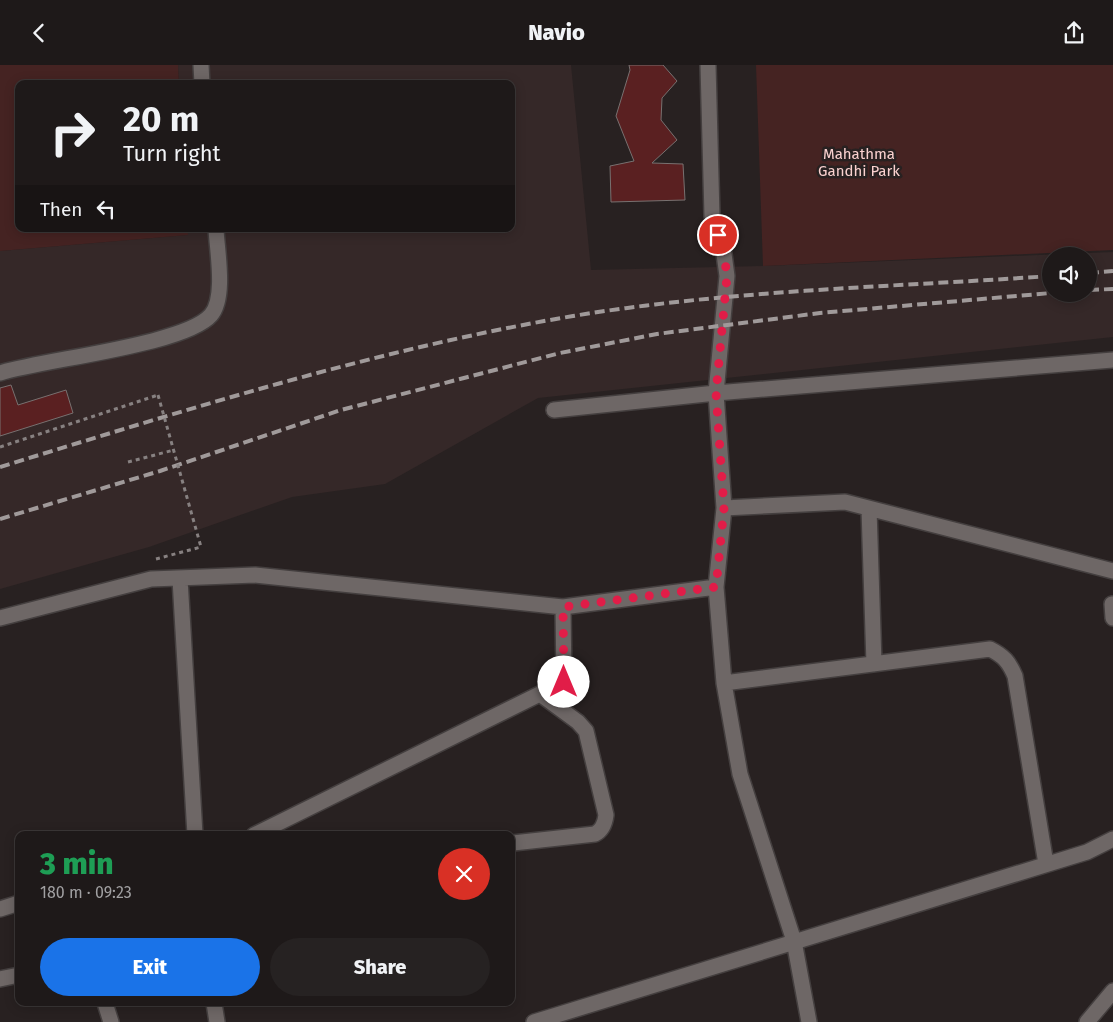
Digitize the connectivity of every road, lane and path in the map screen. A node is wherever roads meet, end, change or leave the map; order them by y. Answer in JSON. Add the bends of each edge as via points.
{"nodes":[{"id":1,"x":201,"y":65,"type":"edge"},
{"id":2,"x":708,"y":65,"type":"edge"},
{"id":3,"x":202,"y":80,"type":"edge"},
{"id":4,"x":216,"y":232,"type":"edge"},
{"id":5,"x":1113,"y":360,"type":"edge"},
{"id":6,"x":0,"y":373,"type":"edge"},
{"id":7,"x":716,"y":393,"type":"junction"},
{"id":8,"x":554,"y":410,"type":"dead end"},
{"id":9,"x":0,"y":447,"type":"edge"},
{"id":10,"x":174,"y":449,"type":"junction"},
{"id":11,"x":128,"y":462,"type":"dead end"},
{"id":12,"x":724,"y":508,"type":"junction"},
{"id":13,"x":869,"y":509,"type":"junction"},
{"id":14,"x":154,"y":560,"type":"dead end"},
{"id":15,"x":1113,"y":571,"type":"edge"},
{"id":16,"x":180,"y":579,"type":"junction"},
{"id":17,"x":716,"y":587,"type":"junction"},
{"id":18,"x":563,"y":607,"type":"junction"},
{"id":19,"x":0,"y":618,"type":"edge"},
{"id":20,"x":874,"y":664,"type":"junction"},
{"id":21,"x":724,"y":683,"type":"junction"},
{"id":22,"x":540,"y":694,"type":"junction"},
{"id":23,"x":194,"y":831,"type":"edge"},
{"id":24,"x":262,"y":831,"type":"edge"},
{"id":25,"x":1113,"y":839,"type":"edge"},
{"id":26,"x":515,"y":843,"type":"edge"},
{"id":27,"x":1046,"y":864,"type":"junction"},
{"id":28,"x":15,"y":904,"type":"edge"},
{"id":29,"x":0,"y":909,"type":"edge"},
{"id":30,"x":794,"y":941,"type":"junction"},
{"id":31,"x":15,"y":976,"type":"edge"},
{"id":32,"x":0,"y":979,"type":"edge"},
{"id":33,"x":1113,"y":991,"type":"edge"},
{"id":34,"x":106,"y":1006,"type":"edge"},
{"id":35,"x":214,"y":1006,"type":"edge"},
{"id":36,"x":111,"y":1022,"type":"edge"},
{"id":37,"x":217,"y":1022,"type":"edge"},
{"id":38,"x":534,"y":1022,"type":"edge"},
{"id":39,"x":809,"y":1022,"type":"edge"},
{"id":40,"x":1087,"y":1022,"type":"edge"}],
"edges":[{"from":1,"to":3,"type":"street"},
{"from":2,"to":7,"type":"street","via":[[712,216],[727,276]]},
{"from":4,"to":6,"type":"street","via":[[220,295],[212,314],[195,327],[146,343]]},
{"from":5,"to":7,"type":"street"},
{"from":7,"to":8,"type":"street"},
{"from":7,"to":12,"type":"street"},
{"from":9,"to":10,"type":"path","bridge":true,"via":[[158,395]]},
{"from":10,"to":11,"type":"path"},
{"from":10,"to":14,"type":"path","bridge":true,"via":[[201,547]]},
{"from":12,"to":13,"type":"street","via":[[844,502]]},
{"from":12,"to":17,"type":"street"},
{"from":13,"to":15,"type":"street"},
{"from":13,"to":20,"type":"street"},
{"from":16,"to":18,"type":"street","via":[[255,575]]},
{"from":16,"to":19,"type":"street","via":[[151,579]]},
{"from":16,"to":23,"type":"street"},
{"from":17,"to":18,"type":"street"},
{"from":17,"to":21,"type":"street"},
{"from":18,"to":22,"type":"street","via":[[564,682]]},
{"from":20,"to":21,"type":"street"},
{"from":20,"to":27,"type":"street","via":[[990,649],[1006,659],[1015,676]]},
{"from":21,"to":30,"type":"street","via":[[740,774]]},
{"from":22,"to":24,"type":"street"},
{"from":22,"to":26,"type":"street","via":[[586,731],[605,821],[595,834]]},
{"from":25,"to":27,"type":"street","via":[[1087,852]]},
{"from":27,"to":30,"type":"street"},
{"from":28,"to":29,"type":"street"},
{"from":30,"to":38,"type":"street"},
{"from":30,"to":39,"type":"street"},
{"from":31,"to":32,"type":"street"},
{"from":33,"to":40,"type":"street"},
{"from":34,"to":36,"type":"street"},
{"from":35,"to":37,"type":"street"}]}
